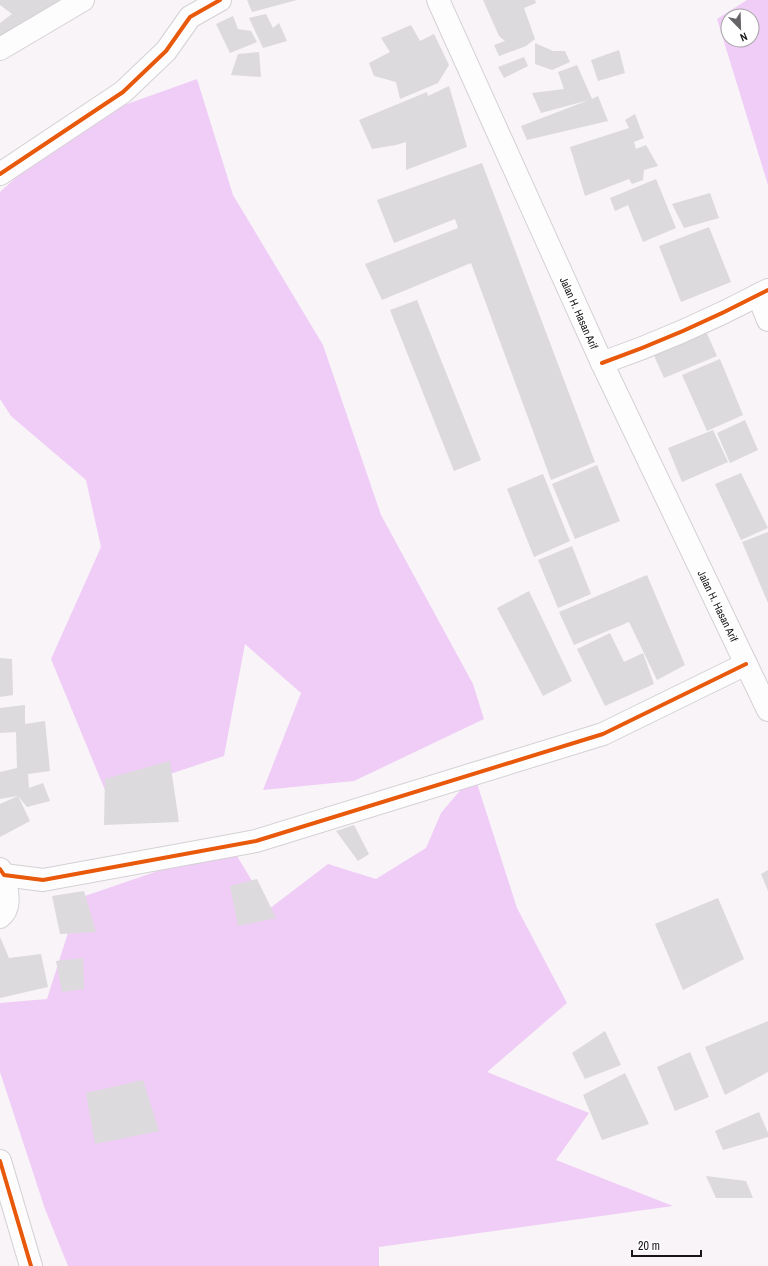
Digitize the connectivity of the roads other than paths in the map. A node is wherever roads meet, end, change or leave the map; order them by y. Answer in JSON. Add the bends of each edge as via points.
{"nodes":[{"id":1,"x":83,"y":0,"type":"edge"},
{"id":2,"x":220,"y":0,"type":"edge"},
{"id":3,"x":438,"y":0,"type":"edge"},
{"id":4,"x":0,"y":49,"type":"edge"},
{"id":5,"x":0,"y":172,"type":"edge"},
{"id":6,"x":763,"y":292,"type":"edge"},
{"id":7,"x":768,"y":320,"type":"edge"},
{"id":8,"x":602,"y":363,"type":"junction"},
{"id":9,"x":746,"y":664,"type":"junction"},
{"id":10,"x":768,"y":710,"type":"edge"},
{"id":11,"x":2,"y":872,"type":"edge"},
{"id":12,"x":0,"y":917,"type":"edge"},
{"id":13,"x":0,"y":1161,"type":"edge"},
{"id":14,"x":31,"y":1266,"type":"edge"}],
"edges":[{"from":1,"to":4,"type":"street"},
{"from":2,"to":5,"type":"street","via":[[190,17],[166,51],[123,92]]},
{"from":3,"to":8,"type":"street","name":"Jalan H. Hasan Arif"},
{"from":6,"to":7,"type":"street"},
{"from":6,"to":8,"type":"street","via":[[651,346]]},
{"from":8,"to":9,"type":"street","name":"Jalan H. Hasan Arif"},
{"from":9,"to":10,"type":"street","name":"Jalan H. Hasan Arif"},
{"from":9,"to":11,"type":"street","via":[[603,734],[256,841],[43,880]]},
{"from":11,"to":12,"type":"street","via":[[8,905]]},
{"from":13,"to":14,"type":"street"}]}
